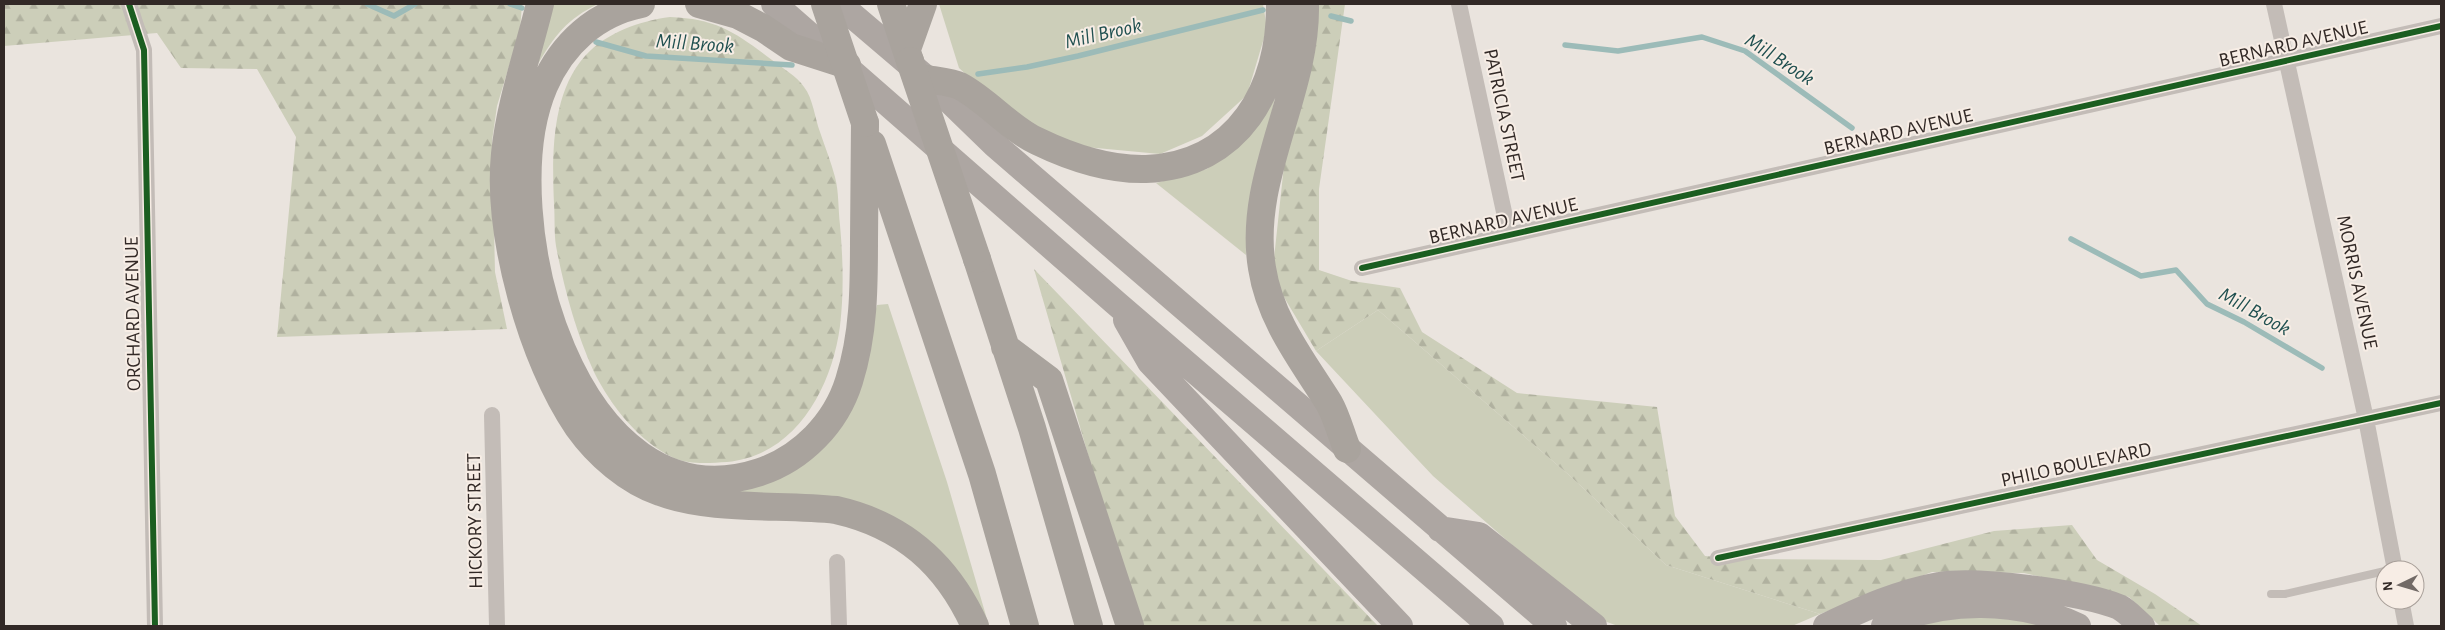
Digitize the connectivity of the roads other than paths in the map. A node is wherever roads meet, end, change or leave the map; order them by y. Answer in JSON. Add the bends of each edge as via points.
{"nodes":[{"id":1,"x":129,"y":4,"type":"edge"},
{"id":2,"x":540,"y":4,"type":"edge"},
{"id":3,"x":641,"y":4,"type":"edge"},
{"id":4,"x":699,"y":4,"type":"edge"},
{"id":5,"x":774,"y":4,"type":"edge"},
{"id":6,"x":825,"y":4,"type":"edge"},
{"id":7,"x":839,"y":4,"type":"edge"},
{"id":8,"x":891,"y":4,"type":"edge"},
{"id":9,"x":923,"y":4,"type":"edge"},
{"id":10,"x":1280,"y":4,"type":"edge"},
{"id":11,"x":1305,"y":4,"type":"edge"},
{"id":12,"x":1459,"y":4,"type":"edge"},
{"id":13,"x":2274,"y":4,"type":"edge"},
{"id":14,"x":2441,"y":26,"type":"edge"},
{"id":15,"x":2287,"y":61,"type":"junction"},
{"id":16,"x":915,"y":63,"type":"junction"},
{"id":17,"x":847,"y":65,"type":"junction"},
{"id":18,"x":873,"y":161,"type":"junction"},
{"id":19,"x":1509,"y":235,"type":"junction"},
{"id":20,"x":1362,"y":268,"type":"dead end"},
{"id":21,"x":1116,"y":304,"type":"junction"},
{"id":22,"x":1006,"y":347,"type":"junction"},
{"id":23,"x":2441,"y":403,"type":"edge"},
{"id":24,"x":492,"y":415,"type":"dead end"},
{"id":25,"x":2366,"y":419,"type":"junction"},
{"id":26,"x":1347,"y":449,"type":"junction"},
{"id":27,"x":1440,"y":529,"type":"junction"},
{"id":28,"x":1718,"y":558,"type":"dead end"},
{"id":29,"x":2389,"y":560,"type":"edge"},
{"id":30,"x":838,"y":562,"type":"dead end"},
{"id":31,"x":2375,"y":574,"type":"edge"},
{"id":32,"x":2271,"y":594,"type":"dead end"},
{"id":33,"x":2401,"y":610,"type":"edge"},
{"id":34,"x":2402,"y":625,"type":"edge"},
{"id":35,"x":155,"y":626,"type":"edge"},
{"id":36,"x":497,"y":626,"type":"edge"},
{"id":37,"x":839,"y":626,"type":"edge"},
{"id":38,"x":975,"y":626,"type":"edge"},
{"id":39,"x":1024,"y":626,"type":"edge"},
{"id":40,"x":1090,"y":626,"type":"edge"},
{"id":41,"x":1130,"y":626,"type":"edge"},
{"id":42,"x":1400,"y":626,"type":"edge"},
{"id":43,"x":1491,"y":626,"type":"edge"},
{"id":44,"x":1554,"y":626,"type":"edge"},
{"id":45,"x":1594,"y":626,"type":"edge"},
{"id":46,"x":1826,"y":626,"type":"edge"},
{"id":47,"x":1884,"y":626,"type":"edge"},
{"id":48,"x":2078,"y":626,"type":"edge"},
{"id":49,"x":2142,"y":626,"type":"edge"}],
"edges":[{"from":1,"to":35,"type":"street","name":"ORCHARD AVENUE","via":[[144,50]]},
{"from":2,"to":38,"type":"highway","via":[[508,133],[505,156],[509,232],[522,299],[534,337],[579,428],[620,471],[639,484],[660,492],[704,502],[836,510],[885,526],[924,553],[942,572]]},
{"from":3,"to":18,"type":"highway","via":[[608,14],[592,24],[555,65],[534,116],[528,177],[535,258],[556,334],[570,369],[593,408],[634,450],[673,472],[710,479],[730,478],[778,465],[810,443],[822,430],[849,383],[861,330]]},
{"from":4,"to":17,"type":"highway","via":[[746,20],[791,47]]},
{"from":5,"to":17,"type":"highway"},
{"from":6,"to":18,"type":"highway","bridge":true,"via":[[865,123]]},
{"from":7,"to":16,"type":"highway"},
{"from":8,"to":16,"type":"highway"},
{"from":9,"to":16,"type":"highway"},
{"from":10,"to":16,"type":"highway","via":[[1278,44],[1272,71],[1261,99],[1248,118],[1231,136],[1211,149],[1165,167],[1125,168],[1072,156],[1035,140],[959,86]]},
{"from":11,"to":26,"type":"highway","via":[[1297,71],[1264,194],[1260,250],[1265,283],[1276,316],[1330,405]]},
{"from":12,"to":19,"type":"street","name":"PATRICIA STREET"},
{"from":13,"to":15,"type":"street","name":"MORRIS AVENUE"},
{"from":14,"to":15,"type":"street","name":"BERNARD AVENUE"},
{"from":15,"to":19,"type":"street","name":"BERNARD AVENUE"},
{"from":15,"to":25,"type":"street","name":"MORRIS AVENUE"},
{"from":16,"to":22,"type":"highway","bridge":true},
{"from":16,"to":26,"type":"highway","via":[[995,145]]},
{"from":17,"to":21,"type":"highway"},
{"from":18,"to":39,"type":"highway","via":[[982,474]]},
{"from":19,"to":20,"type":"street","name":"BERNARD AVENUE"},
{"from":21,"to":42,"type":"highway","via":[[1150,362]]},
{"from":21,"to":43,"type":"highway"},
{"from":22,"to":40,"type":"highway"},
{"from":22,"to":41,"type":"highway","via":[[1050,380]]},
{"from":23,"to":25,"type":"street","name":"PHILO BOULEVARD"},
{"from":24,"to":36,"type":"street","name":"HICKORY STREET"},
{"from":25,"to":28,"type":"street","name":"PHILO BOULEVARD"},
{"from":25,"to":29,"type":"street","name":"MORRIS AVENUE"},
{"from":26,"to":27,"type":"highway"},
{"from":27,"to":44,"type":"highway"},
{"from":27,"to":45,"type":"highway","via":[[1479,535]]},
{"from":30,"to":37,"type":"street"},
{"from":31,"to":32,"type":"lane","via":[[2294,593]]},
{"from":33,"to":34,"type":"street"},
{"from":46,"to":49,"type":"highway","via":[[1908,592],[1965,583],[2068,594],[2120,608]]},
{"from":47,"to":48,"type":"highway","via":[[1914,614],[1992,605],[2043,612]]}]}
